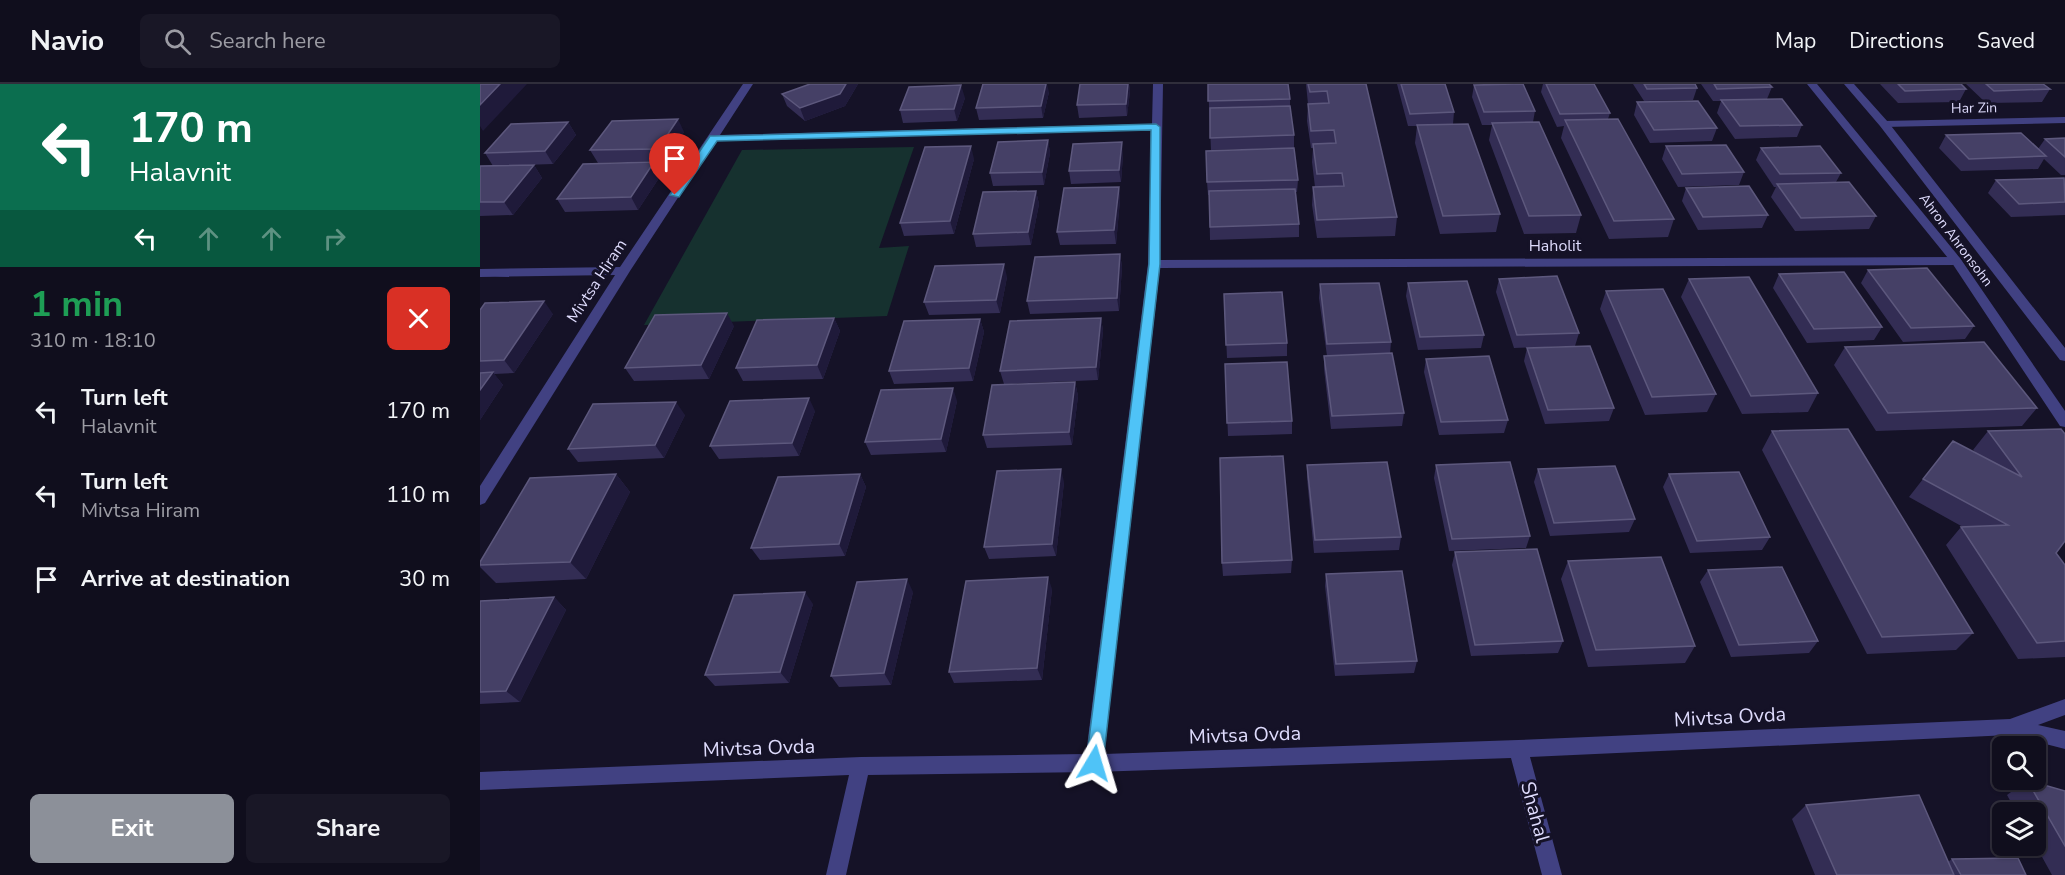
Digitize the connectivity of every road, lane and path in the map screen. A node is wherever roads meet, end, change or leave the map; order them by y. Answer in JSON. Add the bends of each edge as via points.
{"nodes":[{"id":1,"x":748,"y":84,"type":"edge"},
{"id":2,"x":1158,"y":84,"type":"edge"},
{"id":3,"x":1812,"y":84,"type":"edge"},
{"id":4,"x":1849,"y":84,"type":"edge"},
{"id":5,"x":2065,"y":120,"type":"edge"},
{"id":6,"x":1884,"y":124,"type":"junction"},
{"id":7,"x":1156,"y":127,"type":"junction"},
{"id":8,"x":714,"y":138,"type":"junction"},
{"id":9,"x":1956,"y":261,"type":"junction"},
{"id":10,"x":1154,"y":264,"type":"junction"},
{"id":11,"x":624,"y":271,"type":"junction"},
{"id":12,"x":480,"y":273,"type":"edge"},
{"id":13,"x":2065,"y":357,"type":"edge"},
{"id":14,"x":2065,"y":422,"type":"edge"},
{"id":15,"x":480,"y":499,"type":"edge"},
{"id":16,"x":2065,"y":707,"type":"edge"},
{"id":17,"x":2010,"y":727,"type":"junction"},
{"id":18,"x":2065,"y":740,"type":"edge"},
{"id":19,"x":1518,"y":749,"type":"junction"},
{"id":20,"x":1094,"y":763,"type":"junction"},
{"id":21,"x":861,"y":766,"type":"junction"},
{"id":22,"x":480,"y":781,"type":"edge"},
{"id":23,"x":836,"y":875,"type":"edge"},
{"id":24,"x":1552,"y":875,"type":"edge"}],
"edges":[{"from":1,"to":8,"type":"street","name":"Mivtsa Hiram"},
{"from":2,"to":7,"type":"street"},
{"from":3,"to":9,"type":"street","name":"Ahron Ahronsohn"},
{"from":4,"to":6,"type":"street","name":"Ahron Ahronsohn"},
{"from":5,"to":6,"type":"street","name":"Har Zin"},
{"from":6,"to":13,"type":"street","name":"Ahron Ahronsohn"},
{"from":7,"to":8,"type":"street"},
{"from":7,"to":10,"type":"street"},
{"from":8,"to":11,"type":"street","name":"Mivtsa Hiram"},
{"from":9,"to":10,"type":"street","name":"Haholit"},
{"from":9,"to":14,"type":"street","name":"Ahron Ahronsohn"},
{"from":10,"to":20,"type":"street"},
{"from":11,"to":12,"type":"street"},
{"from":11,"to":15,"type":"street","name":"Mivtsa Hiram"},
{"from":16,"to":17,"type":"street","name":"Mivtsa Ovda"},
{"from":17,"to":18,"type":"street","name":"Mivtsa Ovda"},
{"from":17,"to":19,"type":"street","name":"Mivtsa Ovda"},
{"from":19,"to":20,"type":"street","name":"Mivtsa Ovda"},
{"from":19,"to":24,"type":"street","name":"Shahal"},
{"from":20,"to":21,"type":"street","name":"Mivtsa Ovda"},
{"from":21,"to":22,"type":"street","name":"Mivtsa Ovda"},
{"from":21,"to":23,"type":"street"}]}
